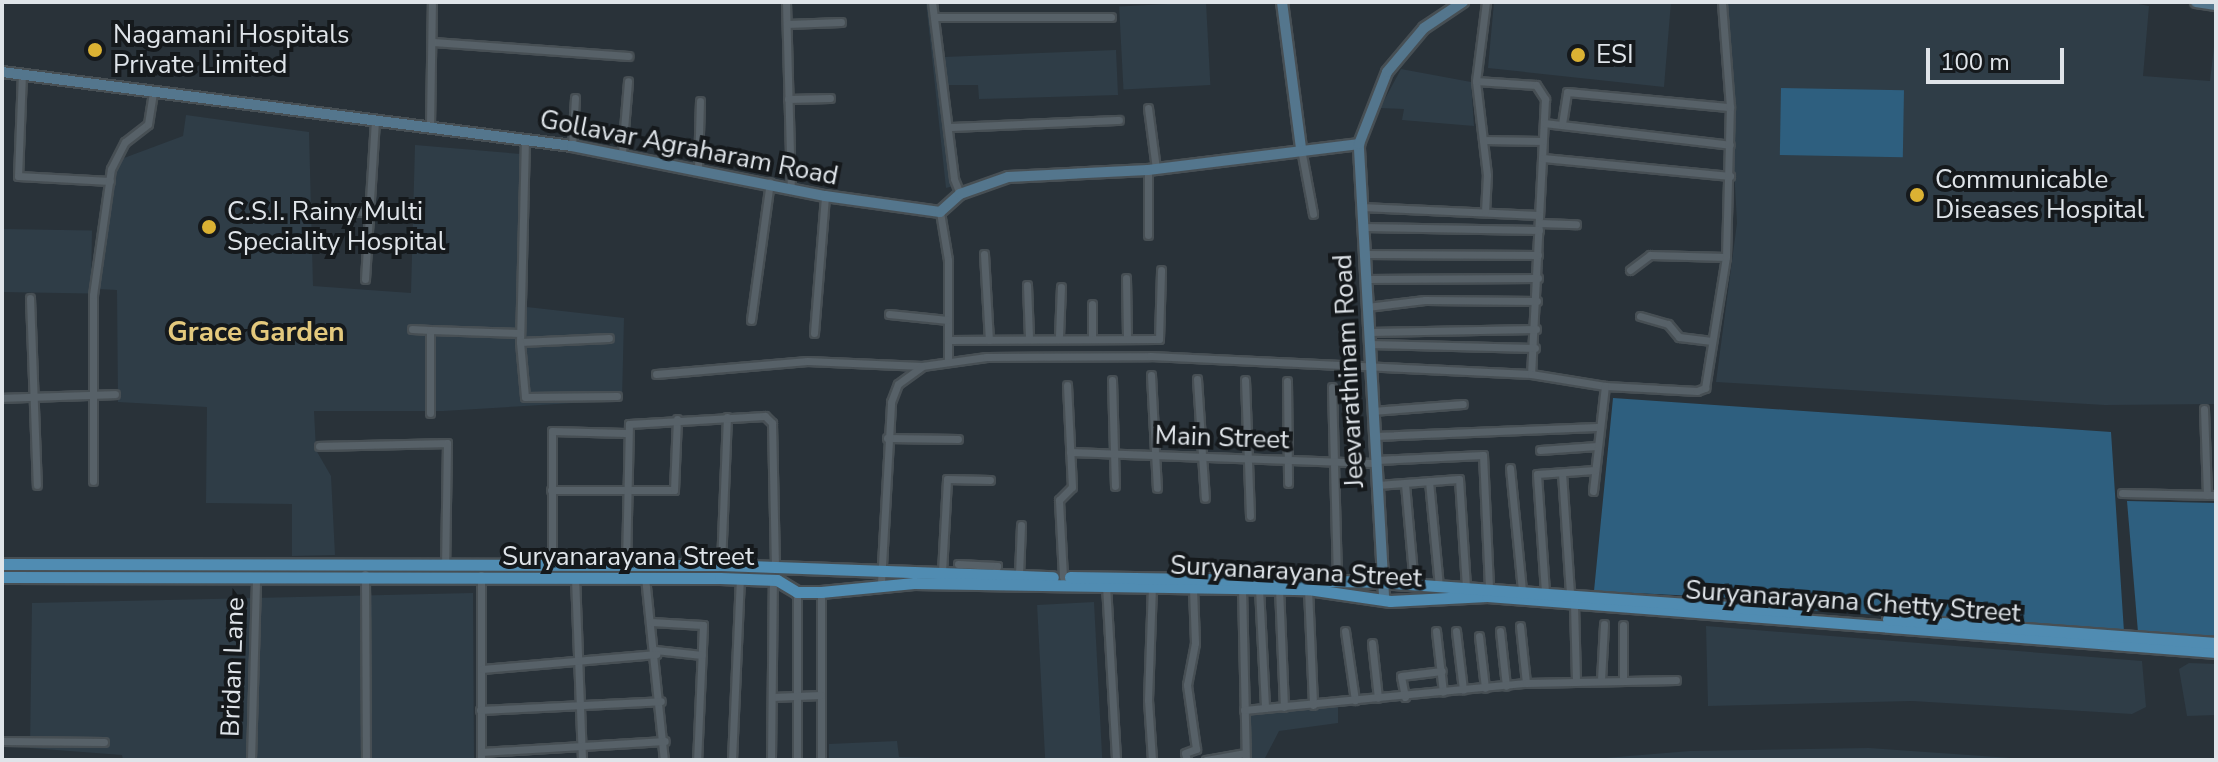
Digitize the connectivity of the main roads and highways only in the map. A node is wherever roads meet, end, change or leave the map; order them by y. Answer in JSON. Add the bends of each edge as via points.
{"nodes":[{"id":1,"x":2,"y":564,"type":"edge"},
{"id":2,"x":365,"y":572,"type":"junction"},
{"id":3,"x":774,"y":574,"type":"junction"},
{"id":4,"x":2,"y":577,"type":"edge"},
{"id":5,"x":882,"y":578,"type":"junction"},
{"id":6,"x":1488,"y":592,"type":"junction"},
{"id":7,"x":1572,"y":599,"type":"junction"},
{"id":8,"x":2216,"y":643,"type":"edge"},
{"id":9,"x":2216,"y":652,"type":"edge"}],
"edges":[{"from":1,"to":2,"type":"main road","name":"Suryanarayana Street"},
{"from":2,"to":3,"type":"main road","name":"Suryanarayana Street","via":[[481,579],[740,579]]},
{"from":2,"to":3,"type":"main road","name":"Suryanarayana Street","via":[[445,564],[552,564],[721,565]]},
{"from":2,"to":4,"type":"main road","name":"Suryanarayana Street"},
{"from":3,"to":5,"type":"main road","name":"Suryanarayana Street"},
{"from":3,"to":5,"type":"main road","name":"Suryanarayana Street","via":[[797,592]]},
{"from":5,"to":6,"type":"main road","name":"Suryanarayana Street","via":[[942,572],[1337,581]]},
{"from":5,"to":6,"type":"main road","name":"Suryanarayana Street","via":[[1308,589],[1414,602]]},
{"from":6,"to":7,"type":"main road","name":"Suryanarayana Chetty Street"},
{"from":6,"to":7,"type":"main road","name":"Suryanarayana Chetty Street","via":[[1545,592]]},
{"from":7,"to":8,"type":"main road","name":"Suryanarayana Chetty Street"},
{"from":7,"to":9,"type":"main road","name":"Suryanarayana Chetty Street"}]}
